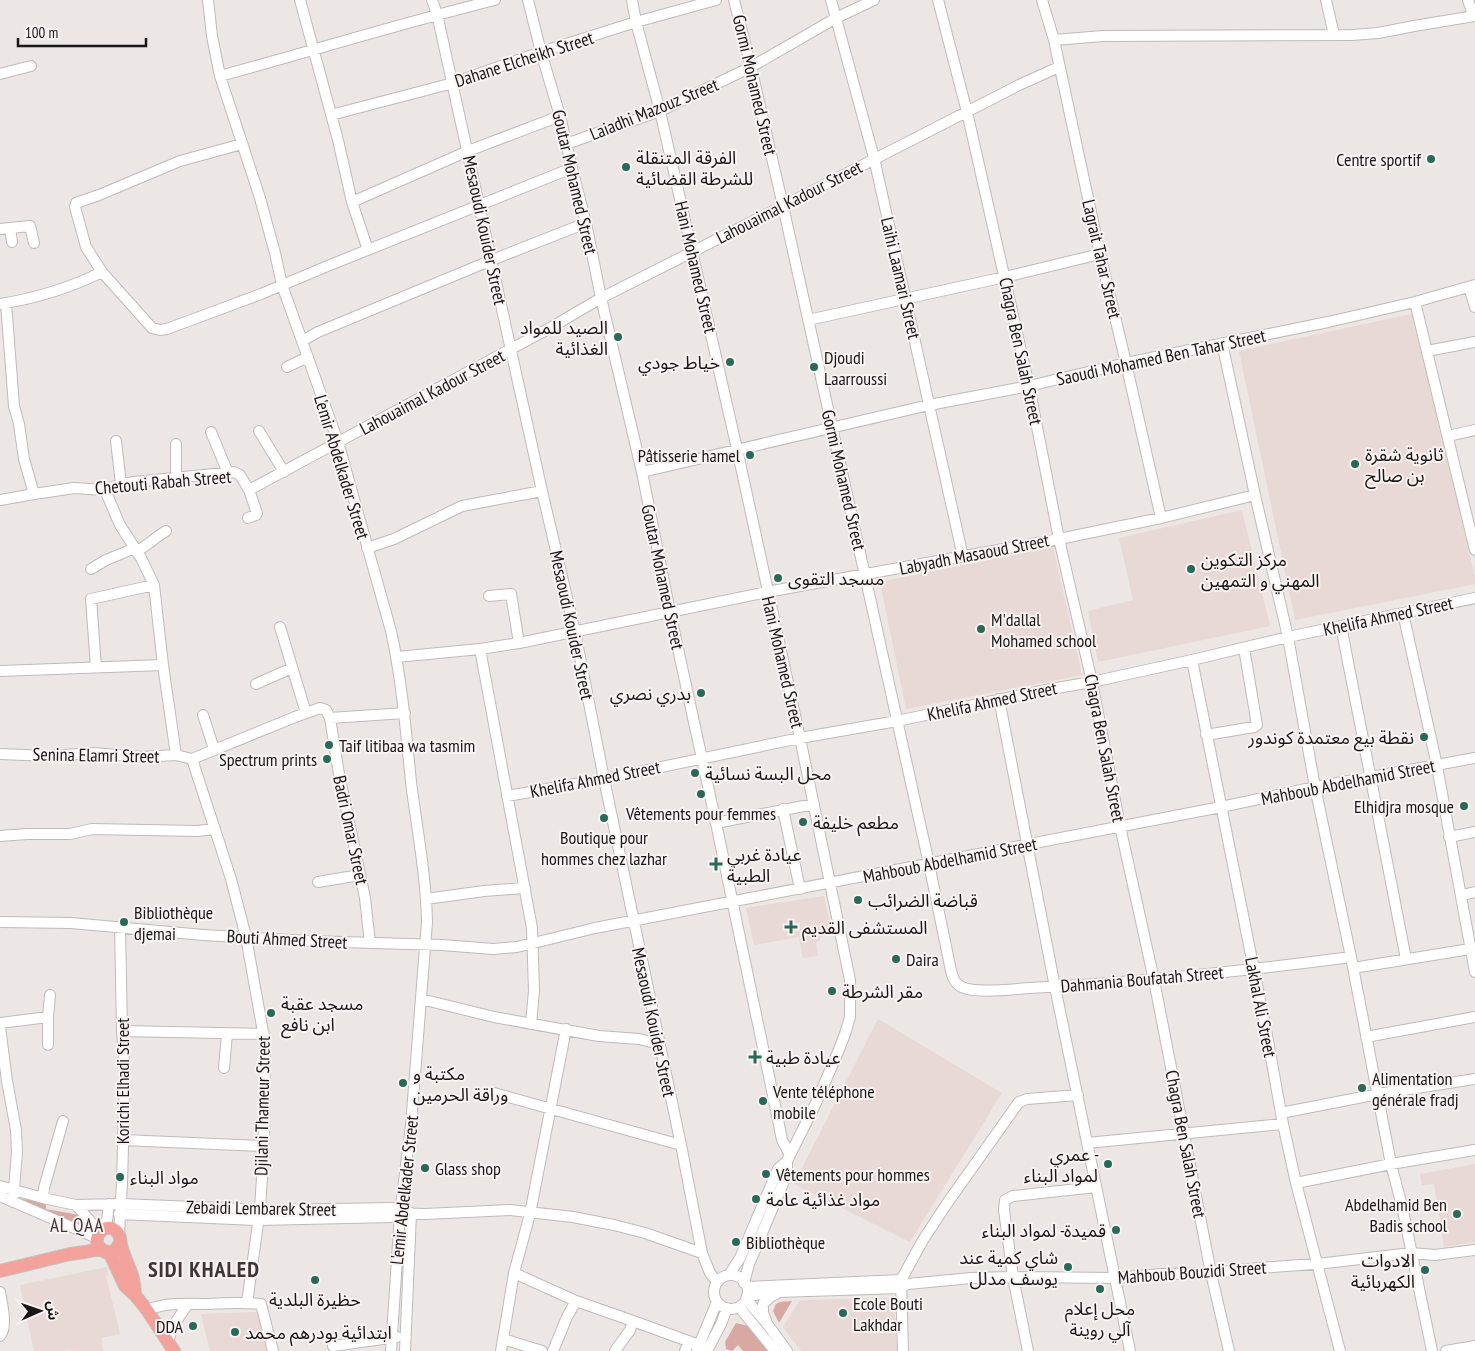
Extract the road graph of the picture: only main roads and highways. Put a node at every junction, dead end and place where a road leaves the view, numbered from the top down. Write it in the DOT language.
graph roads {
  1 [pos="119,1239"];
  2 [pos="101,1240"];
  3 [pos="0,1271"];
  4 [pos="136,1295"];
  5 [pos="171,1347"];
  1 -- 2 [label="main road"];
  1 -- 2 [label="main road"];
  1 -- 4 [label="main road"];
  2 -- 3 [label="main road"];
  2 -- 4 [label="main road"];
  4 -- 5 [label="main road"];
}
